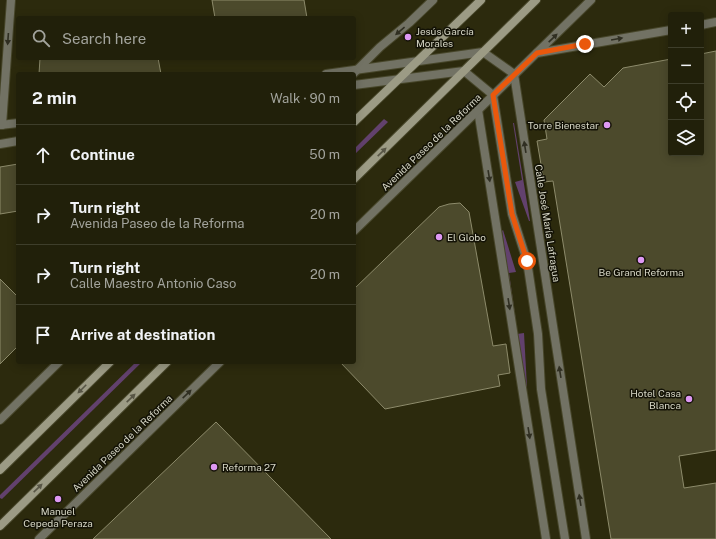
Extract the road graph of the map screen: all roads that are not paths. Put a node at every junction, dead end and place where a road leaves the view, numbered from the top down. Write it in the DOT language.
graph roads {
  1 [pos="11,0"];
  2 [pos="433,0"];
  3 [pos="481,0"];
  4 [pos="536,0"];
  5 [pos="591,0"];
  6 [pos="716,22"];
  7 [pos="704,24"];
  8 [pos="668,31"];
  9 [pos="483,52"];
  10 [pos="537,53"];
  11 [pos="417,62"];
  12 [pos="464,71"];
  13 [pos="355,72"];
  14 [pos="514,74"];
  15 [pos="398,80"];
  16 [pos="356,86"];
  17 [pos="493,95"];
  18 [pos="478,110"];
  19 [pos="356,120"];
  20 [pos="16,123"];
  21 [pos="1,125"];
  22 [pos="16,141"];
  23 [pos="0,144"];
  24 [pos="356,177"];
  25 [pos="356,229"];
  26 [pos="57,364"];
  27 [pos="108,364"];
  28 [pos="165,364"];
  29 [pos="218,364"];
  30 [pos="0,420"];
  31 [pos="0,470"];
  32 [pos="0,526"];
  33 [pos="39,539"];
  34 [pos="546,539"];
  35 [pos="565,539"];
  36 [pos="586,539"];
  1 -- 21 [label="street, one-way"];
  2 -- 13 [label="street, one-way"];
  3 -- 11 [label="main road"];
  4 -- 9 [label="main road"];
  10 -- 5 [label="street, Avenida Paseo de la Reforma, one-way"];
  6 -- 7 [label="street"];
  10 -- 8 [label="street, one-way"];
  9 -- 11 [label="street"];
  9 -- 12 [label="main road"];
  9 -- 14 [label="street"];
  10 -- 14 [label="street, Avenida Paseo de la Reforma"];
  11 -- 13 [label="street"];
  11 -- 15 [label="main road"];
  12 -- 15 [label="street"];
  12 -- 17 [label="street"];
  24 -- 12 [label="main road, one-way"];
  14 -- 17 [label="street, Avenida Paseo de la Reforma"];
  36 -- 14 [label="street, Calle José María Lafragua, one-way"];
  15 -- 16 [label="street"];
  15 -- 19 [label="main road"];
  17 -- 18 [label="street, Avenida Paseo de la Reforma"];
  17 -- 35 [label="street"];
  18 -- 25 [label="street, Avenida Paseo de la Reforma"];
  18 -- 34 [label="street, one-way"];
  20 -- 21 [label="street"];
  22 -- 23 [label="street"];
  26 -- 30 [label="street"];
  27 -- 31 [label="main road, one-way"];
  32 -- 28 [label="main road, one-way"];
  33 -- 29 [label="street, Avenida Paseo de la Reforma, one-way"];
}
